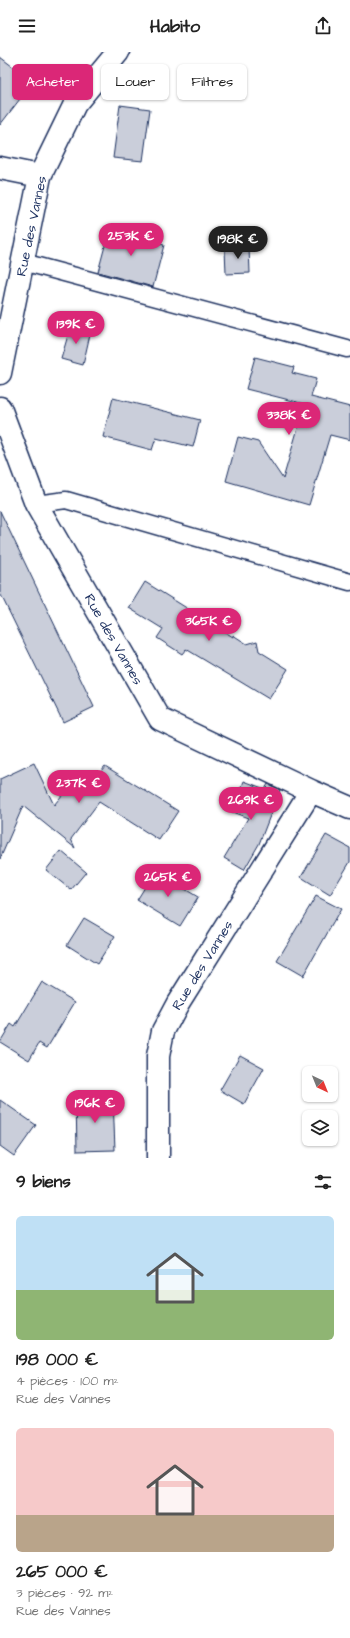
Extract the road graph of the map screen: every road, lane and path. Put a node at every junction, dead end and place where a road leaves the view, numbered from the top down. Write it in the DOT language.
graph roads {
  1 [pos="118,52"];
  2 [pos="0,168"];
  3 [pos="40,176"];
  4 [pos="23,262"];
  5 [pos="347,349"];
  6 [pos="0,373"];
  7 [pos="0,408"];
  8 [pos="36,504"];
  9 [pos="350,582"];
  10 [pos="311,791"];
  11 [pos="350,808"];
  12 [pos="158,1158"];
  1 -- 3 [label="street, Rue des Vannes"];
  2 -- 3 [label="street"];
  3 -- 4 [label="street, Rue des Vannes"];
  4 -- 5 [label="lane"];
  4 -- 6 [label="street, Rue des Vannes"];
  7 -- 8 [label="street, Rue des Vannes"];
  8 -- 9 [label="lane"];
  8 -- 10 [label="street, Rue des Vannes"];
  10 -- 11 [label="street, Rue des Vannes"];
  10 -- 12 [label="street, Rue des Vannes"];
}
